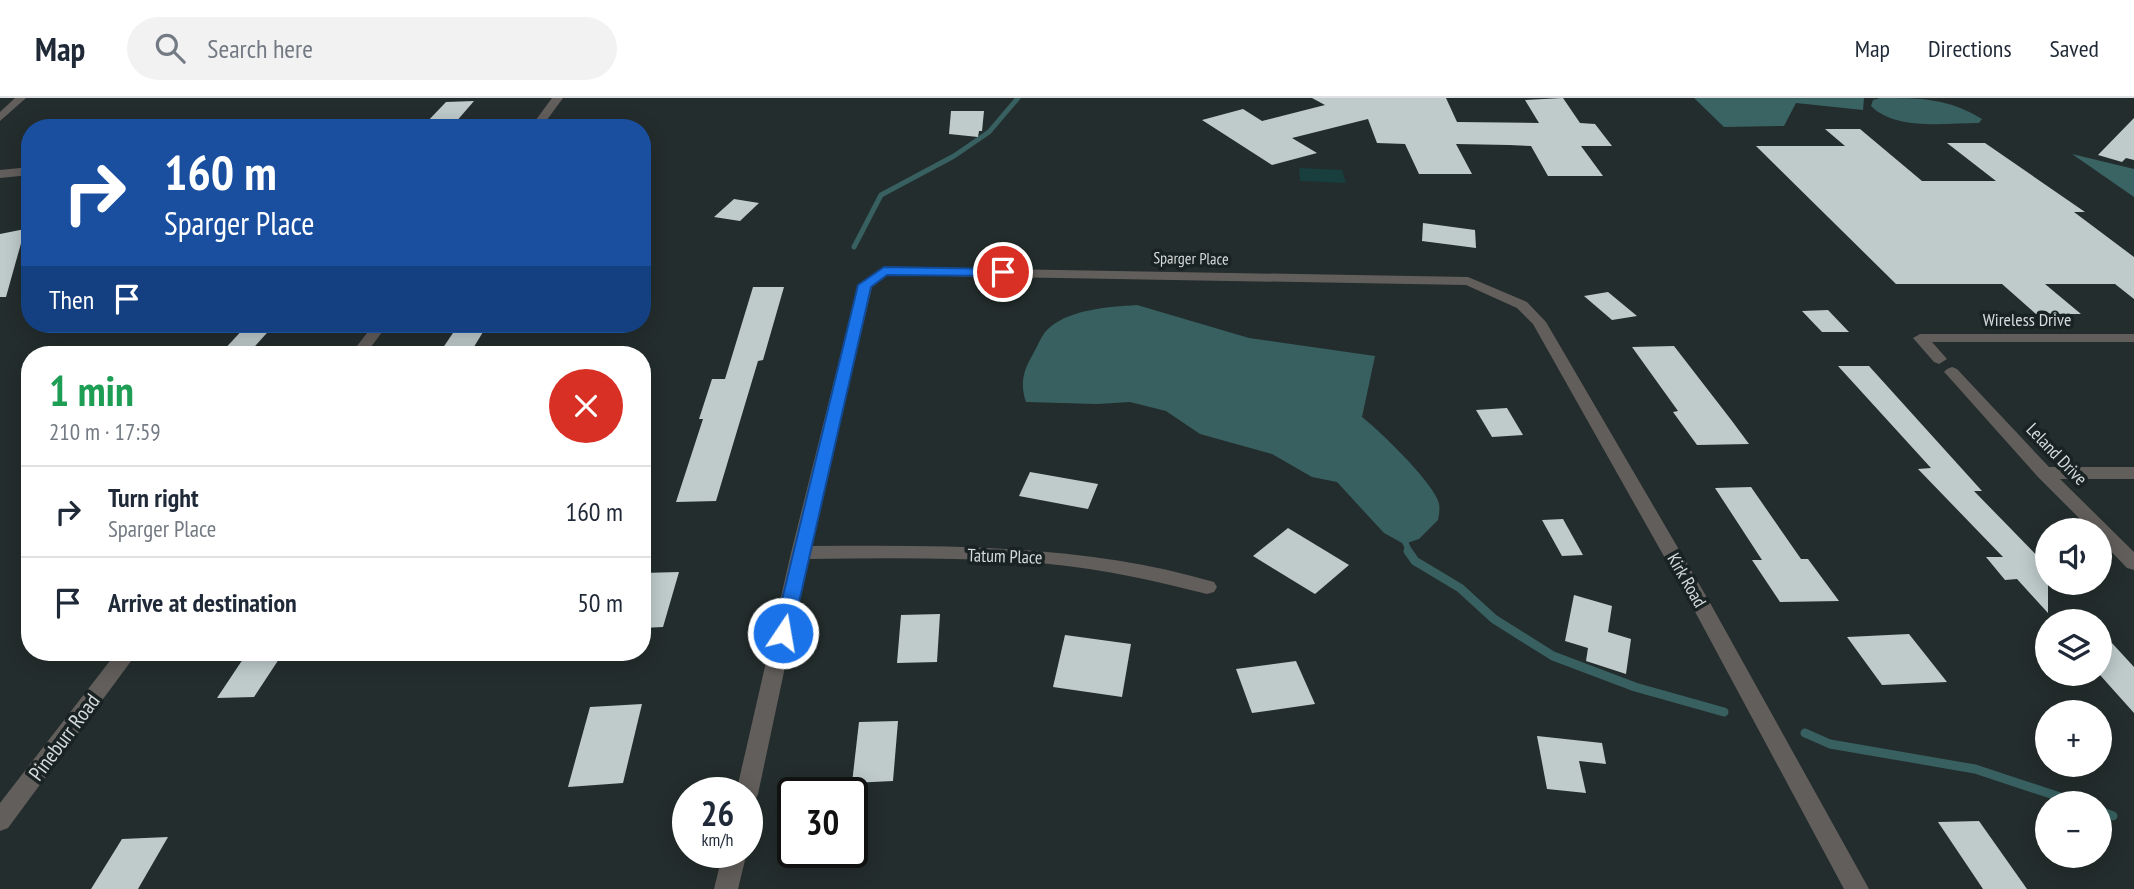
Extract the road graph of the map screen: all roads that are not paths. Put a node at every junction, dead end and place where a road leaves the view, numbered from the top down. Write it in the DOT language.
graph roads {
  1 [pos="21,98"];
  2 [pos="558,98"];
  3 [pos="0,118"];
  4 [pos="542,119"];
  5 [pos="21,171"];
  6 [pos="0,174"];
  7 [pos="1494,292"];
  8 [pos="1920,338"];
  9 [pos="2134,338"];
  10 [pos="2044,473"];
  11 [pos="2134,473"];
  12 [pos="800,553"];
  13 [pos="2134,563"];
  14 [pos="1207,587"];
  15 [pos="121,661"];
  16 [pos="751,777"];
  17 [pos="0,821"];
  18 [pos="731,868"];
  19 [pos="726,889"];
  20 [pos="1857,889"];
  1 -- 3 [label="street"];
  2 -- 4 [label="street"];
  5 -- 6 [label="street"];
  7 -- 12 [label="street, Sparger Place"];
  7 -- 20 [label="street, Kirk Road"];
  8 -- 9 [label="street, Wireless Drive"];
  8 -- 10 [label="street, Leland Drive"];
  10 -- 11 [label="street"];
  10 -- 13 [label="street, Leland Drive"];
  12 -- 14 [label="street, Tatum Place"];
  12 -- 16 [label="street"];
  15 -- 17 [label="street, Pineburr Road"];
  18 -- 19 [label="street"];
}
